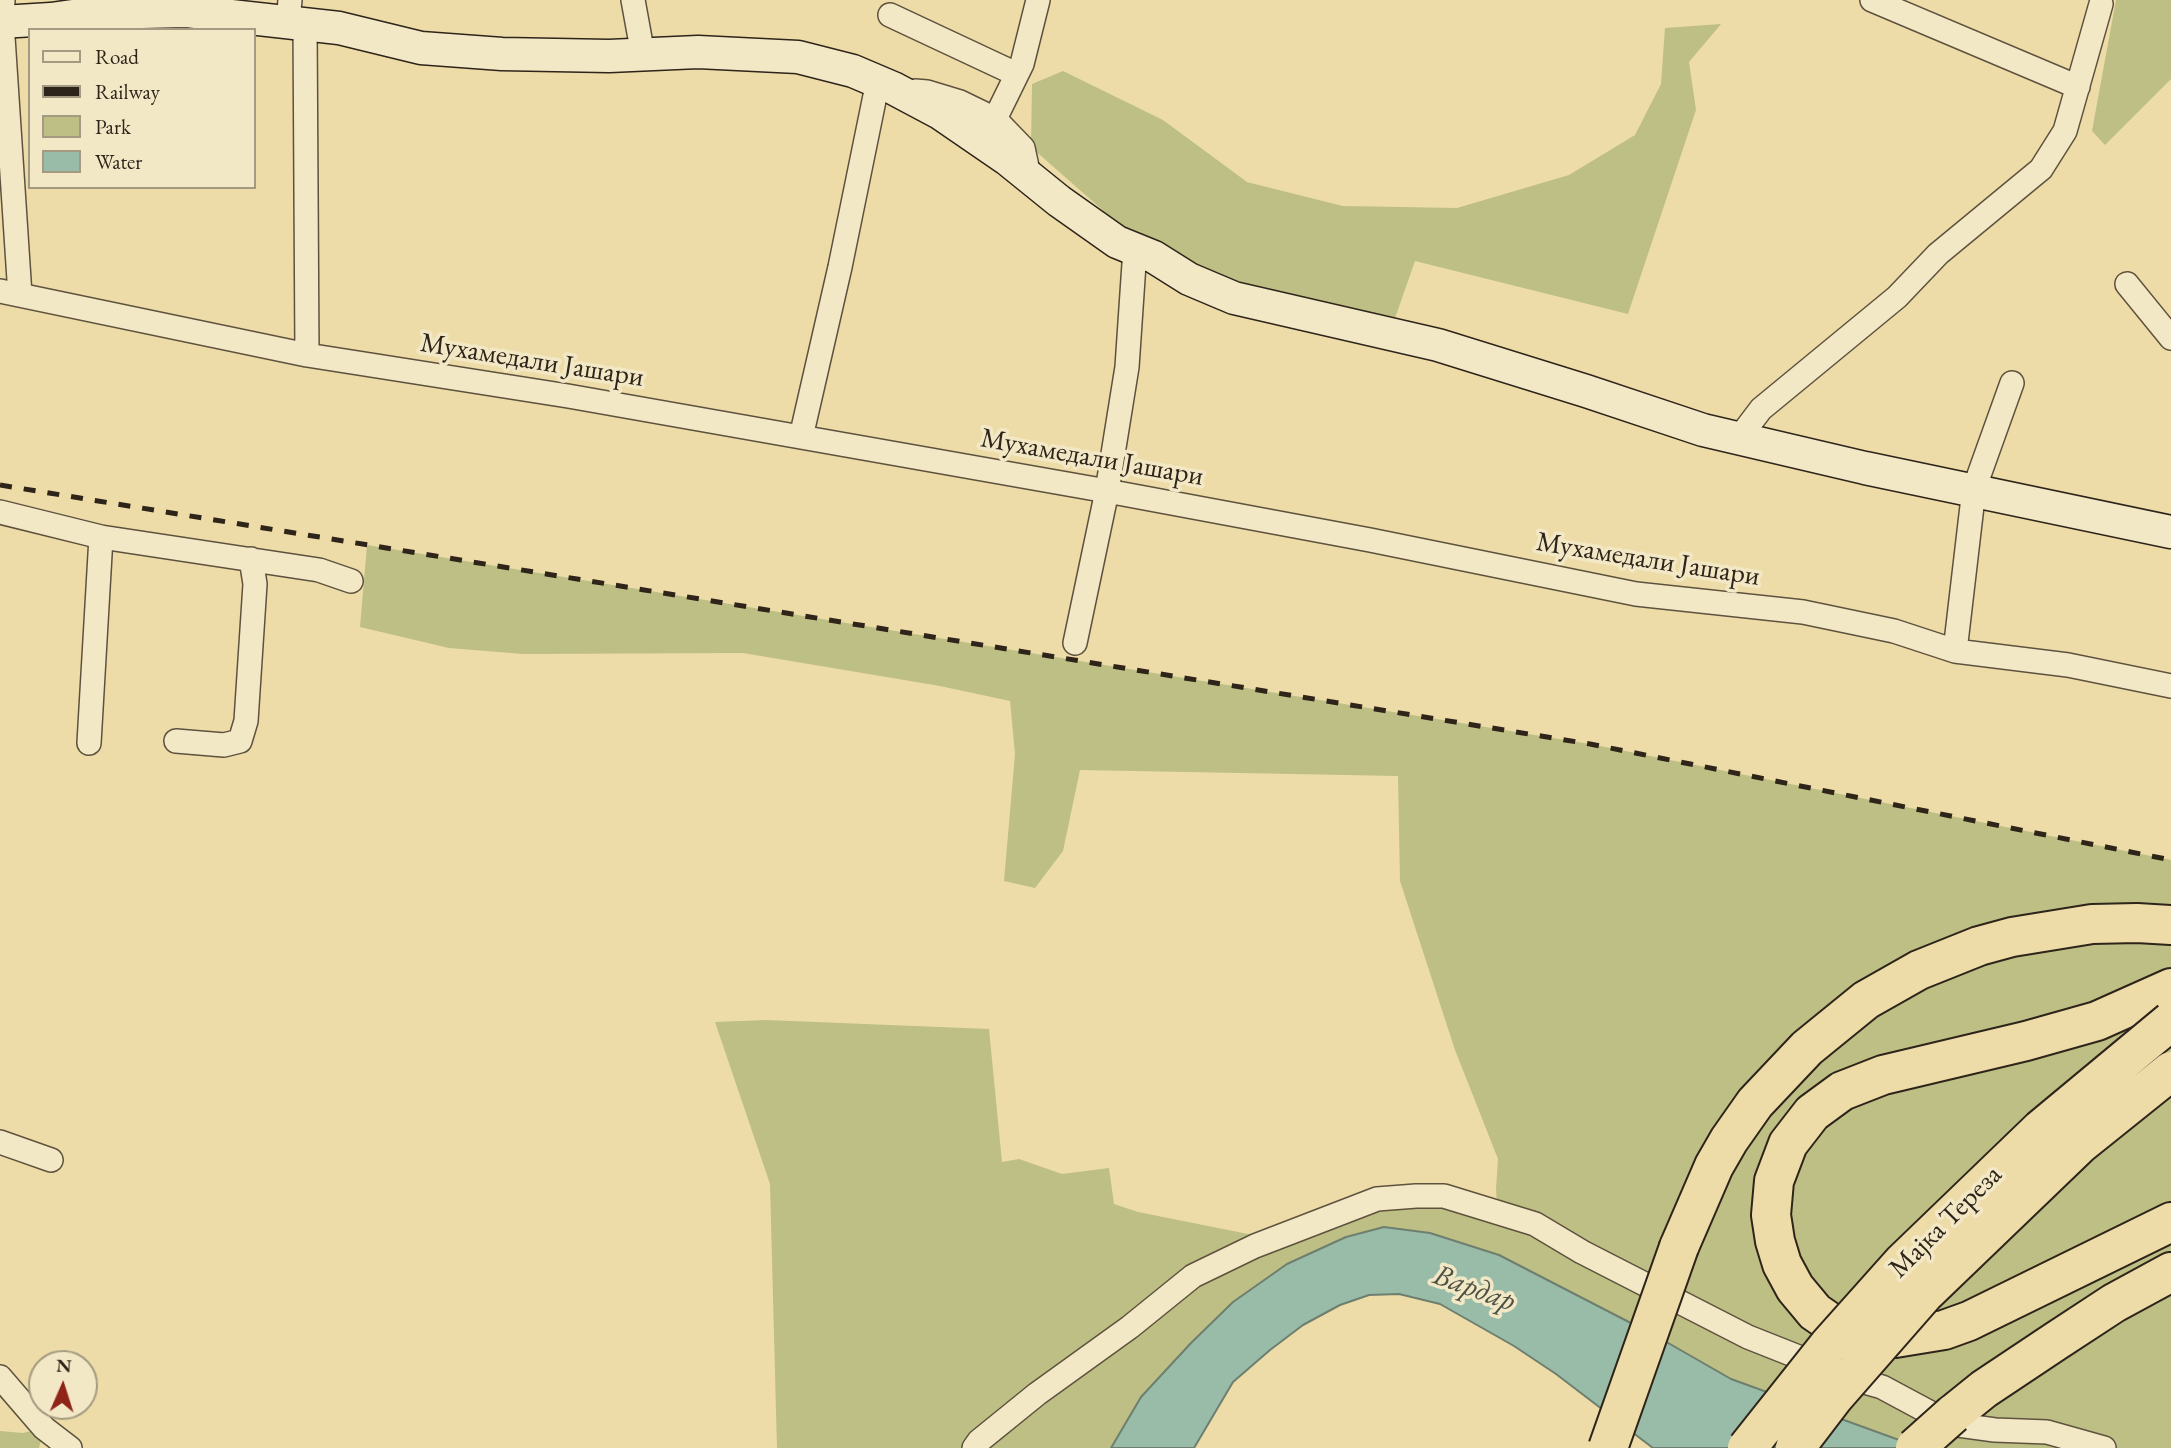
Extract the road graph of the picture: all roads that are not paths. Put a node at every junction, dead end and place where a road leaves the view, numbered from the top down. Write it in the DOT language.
graph roads {
  1 [pos="633,0"];
  2 [pos="1038,0"];
  3 [pos="1872,0"];
  4 [pos="2101,4"];
  5 [pos="96,7"];
  6 [pos="158,7"];
  7 [pos="52,10"];
  8 [pos="2,14"];
  9 [pos="890,15"];
  10 [pos="295,16"];
  11 [pos="643,54"];
  12 [pos="1016,74"];
  13 [pos="885,85"];
  14 [pos="2078,87"];
  15 [pos="995,119"];
  16 [pos="1029,176"];
  17 [pos="1135,249"];
  18 [pos="2127,284"];
  19 [pos="10,293"];
  20 [pos="2171,338"];
  21 [pos="307,355"];
  22 [pos="2012,383"];
  23 [pos="801,437"];
  24 [pos="1739,438"];
  25 [pos="1974,489"];
  26 [pos="1107,491"];
  27 [pos="0,512"];
  28 [pos="2171,532"];
  29 [pos="101,537"];
  30 [pos="251,559"];
  31 [pos="351,581"];
  32 [pos="1074,643"];
  33 [pos="1955,651"];
  34 [pos="2171,686"];
  35 [pos="176,741"];
  36 [pos="89,743"];
  37 [pos="2171,925"];
  38 [pos="2171,988"];
  39 [pos="2171,1021"];
  40 [pos="2171,1070"];
  41 [pos="0,1142"];
  42 [pos="51,1160"];
  43 [pos="2171,1222"];
  44 [pos="2171,1272"];
  45 [pos="0,1377"];
  46 [pos="71,1448"];
  47 [pos="974,1448"];
  48 [pos="1608,1448"];
  49 [pos="1747,1448"];
  50 [pos="1795,1448"];
  51 [pos="1915,1448"];
  52 [pos="2104,1448"];
  1 -- 11 [label="street"];
  2 -- 12 [label="street"];
  3 -- 14 [label="street"];
  4 -- 14 [label="street"];
  5 -- 6 [label="main road"];
  5 -- 7 [label="main road"];
  6 -- 10 [label="main road"];
  7 -- 8 [label="main road"];
  8 -- 19 [label="street"];
  9 -- 12 [label="street"];
  10 -- 11 [label="main road"];
  10 -- 21 [label="street"];
  11 -- 13 [label="main road"];
  12 -- 15 [label="street"];
  13 -- 15 [label="street"];
  13 -- 16 [label="main road"];
  13 -- 23 [label="street"];
  14 -- 24 [label="street"];
  15 -- 16 [label="street"];
  16 -- 17 [label="main road"];
  17 -- 24 [label="main road"];
  17 -- 26 [label="street"];
  18 -- 20 [label="street"];
  19 -- 21 [label="street, Мухамедали Јашари"];
  21 -- 23 [label="street, Мухамедали Јашари"];
  22 -- 25 [label="street"];
  23 -- 26 [label="street, Мухамедали Јашари"];
  24 -- 25 [label="main road"];
  25 -- 28 [label="main road"];
  25 -- 33 [label="street"];
  26 -- 32 [label="street"];
  26 -- 33 [label="street, Мухамедали Јашари"];
  27 -- 29 [label="street"];
  29 -- 30 [label="street"];
  29 -- 36 [label="street"];
  30 -- 31 [label="street"];
  30 -- 35 [label="street"];
  33 -- 34 [label="street, Мухамедали Јашари"];
  37 -- 48 [label="highway, bridge"];
  38 -- 43 [label="highway"];
  39 -- 49 [label="highway, Мајка Тереза, bridge"];
  40 -- 50 [label="highway, Мајка Тереза, bridge"];
  41 -- 42 [label="street"];
  44 -- 51 [label="highway, bridge"];
  45 -- 46 [label="street"];
  47 -- 52 [label="street"];
}
